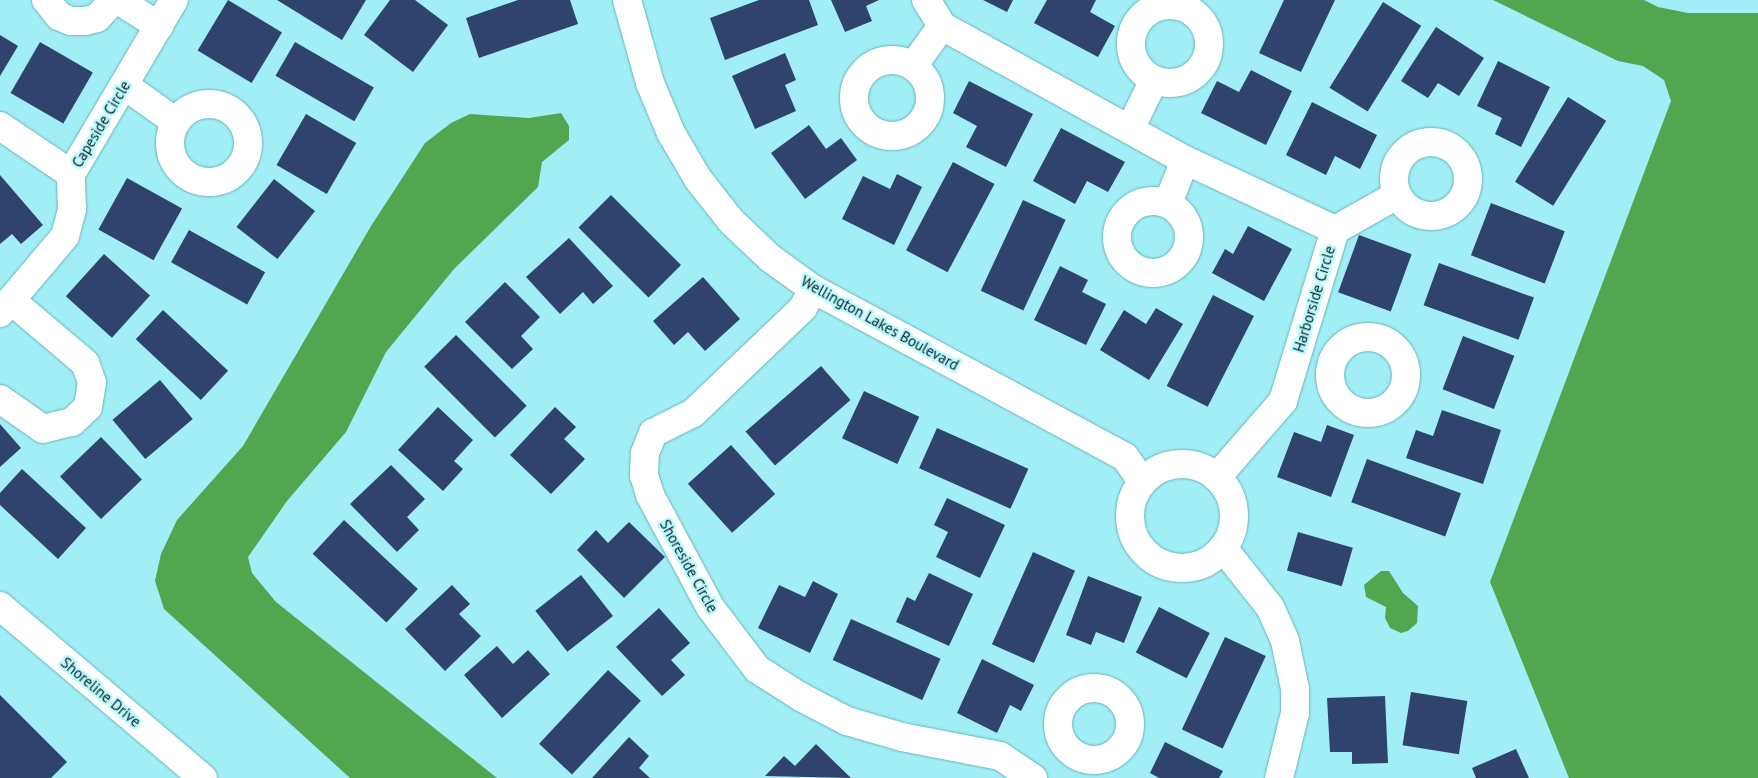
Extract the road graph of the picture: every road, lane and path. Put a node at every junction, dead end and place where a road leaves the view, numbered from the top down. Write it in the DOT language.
graph roads {
  1 [pos="46,0"];
  2 [pos="116,0"];
  3 [pos="174,0"];
  4 [pos="627,0"];
  5 [pos="926,0"];
  6 [pos="159,26"];
  7 [pos="942,26"];
  8 [pos="914,66"];
  9 [pos="1154,80"];
  10 [pos="124,85"];
  11 [pos="176,122"];
  12 [pos="0,126"];
  13 [pos="1130,129"];
  14 [pos="1185,160"];
  15 [pos="71,174"];
  16 [pos="1397,195"];
  17 [pos="1168,203"];
  18 [pos="1335,230"];
  19 [pos="813,289"];
  20 [pos="6,307"];
  21 [pos="1299,351"];
  22 [pos="1332,364"];
  23 [pos="0,399"];
  24 [pos="1217,477"];
  25 [pos="1142,481"];
  26 [pos="1222,548"];
  27 [pos="0,606"];
  28 [pos="203,778"];
  29 [pos="1033,778"];
  30 [pos="1279,778"];
  1 -- 2 [label="street"];
  2 -- 6 [label="street"];
  3 -- 6 [label="street, Capeside Circle"];
  4 -- 19 [label="street, Wellington Lakes Boulevard"];
  5 -- 7 [label="street, Harborside Circle"];
  6 -- 10 [label="street, Capeside Circle"];
  7 -- 8 [label="street"];
  7 -- 13 [label="street, Harborside Circle"];
  9 -- 13 [label="street"];
  10 -- 11 [label="street"];
  10 -- 15 [label="street, Capeside Circle"];
  12 -- 15 [label="street, Capeside Circle"];
  13 -- 14 [label="street, Harborside Circle"];
  14 -- 17 [label="street"];
  14 -- 18 [label="street, Harborside Circle"];
  15 -- 20 [label="street"];
  16 -- 18 [label="street"];
  18 -- 21 [label="street, Harborside Circle"];
  19 -- 25 [label="street, Wellington Lakes Boulevard"];
  19 -- 29 [label="street, Shoreside Circle"];
  20 -- 23 [label="street"];
  21 -- 22 [label="street"];
  21 -- 24 [label="street, Harborside Circle"];
  24 -- 25 [label="street"];
  24 -- 26 [label="street"];
  25 -- 26 [label="street"];
  26 -- 30 [label="street"];
  27 -- 28 [label="street, Shoreline Drive"];
}
